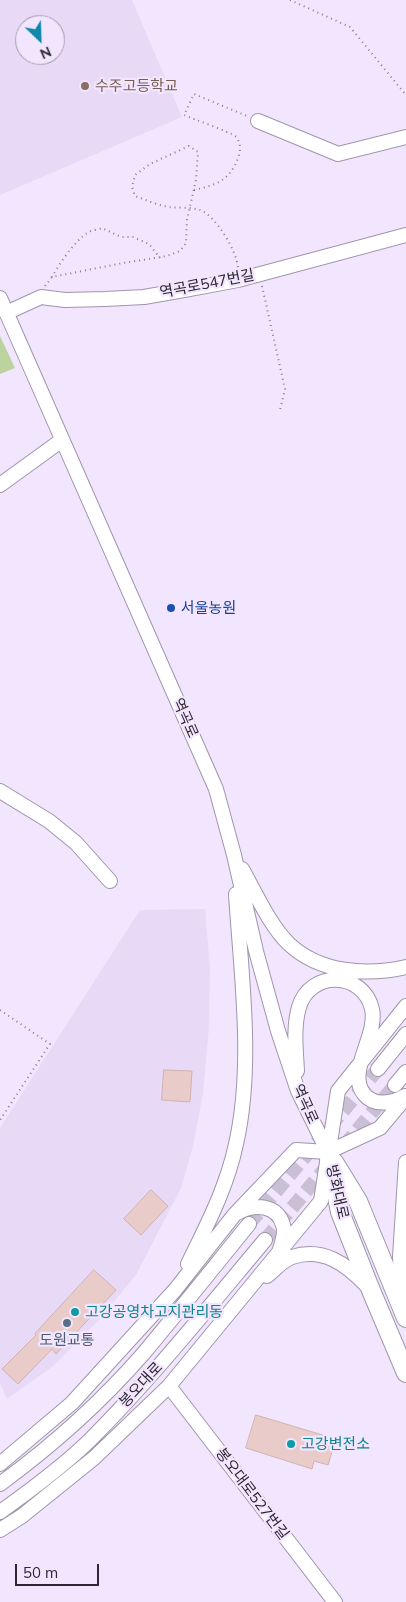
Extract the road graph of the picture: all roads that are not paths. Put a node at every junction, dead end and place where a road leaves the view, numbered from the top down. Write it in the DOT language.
graph roads {
  1 [pos="258,121"];
  2 [pos="406,137"];
  3 [pos="406,235"];
  4 [pos="0,298"];
  5 [pos="6,312"];
  6 [pos="62,440"];
  7 [pos="0,485"];
  8 [pos="0,792"];
  9 [pos="234,855"];
  10 [pos="110,881"];
  11 [pos="406,967"];
  12 [pos="406,1006"];
  13 [pos="406,1034"];
  14 [pos="362,1059"];
  15 [pos="378,1068"];
  16 [pos="406,1072"];
  17 [pos="395,1085"];
  18 [pos="298,1091"];
  19 [pos="406,1096"];
  20 [pos="328,1152"];
  21 [pos="406,1162"];
  22 [pos="234,1214"];
  23 [pos="249,1224"];
  24 [pos="265,1240"];
  25 [pos="279,1252"];
  26 [pos="252,1287"];
  27 [pos="370,1288"];
  28 [pos="175,1290"];
  29 [pos="404,1313"];
  30 [pos="406,1373"];
  31 [pos="169,1386"];
  32 [pos="0,1464"];
  33 [pos="0,1484"];
  34 [pos="0,1512"];
  35 [pos="0,1530"];
  36 [pos="335,1602"];
  1 -- 2 [label="street"];
  3 -- 5 [label="street, 역곡로547번길"];
  4 -- 5 [label="street, 역곡로"];
  5 -- 6 [label="street, 역곡로"];
  6 -- 7 [label="street"];
  6 -- 9 [label="street, 역곡로"];
  8 -- 10 [label="street"];
  9 -- 11 [label="street"];
  9 -- 18 [label="street, 역곡로"];
  9 -- 28 [label="street"];
  12 -- 14 [label="street"];
  13 -- 15 [label="street"];
  14 -- 18 [label="street"];
  14 -- 19 [label="street"];
  14 -- 20 [label="street"];
  16 -- 17 [label="street"];
  18 -- 20 [label="street, 역곡로"];
  19 -- 20 [label="street"];
  20 -- 22 [label="street"];
  20 -- 25 [label="street"];
  20 -- 27 [label="main road, 방화대로"];
  20 -- 29 [label="main road, 방화대로"];
  21 -- 29 [label="street"];
  22 -- 25 [label="street"];
  22 -- 28 [label="street"];
  23 -- 33 [label="street, 봉오대로"];
  24 -- 34 [label="street, 봉오대로"];
  25 -- 26 [label="street"];
  26 -- 27 [label="street"];
  26 -- 31 [label="street"];
  27 -- 30 [label="main road, 방화대로"];
  28 -- 32 [label="street"];
  31 -- 35 [label="street"];
  31 -- 36 [label="street, 봉오대로527번길"];
}
